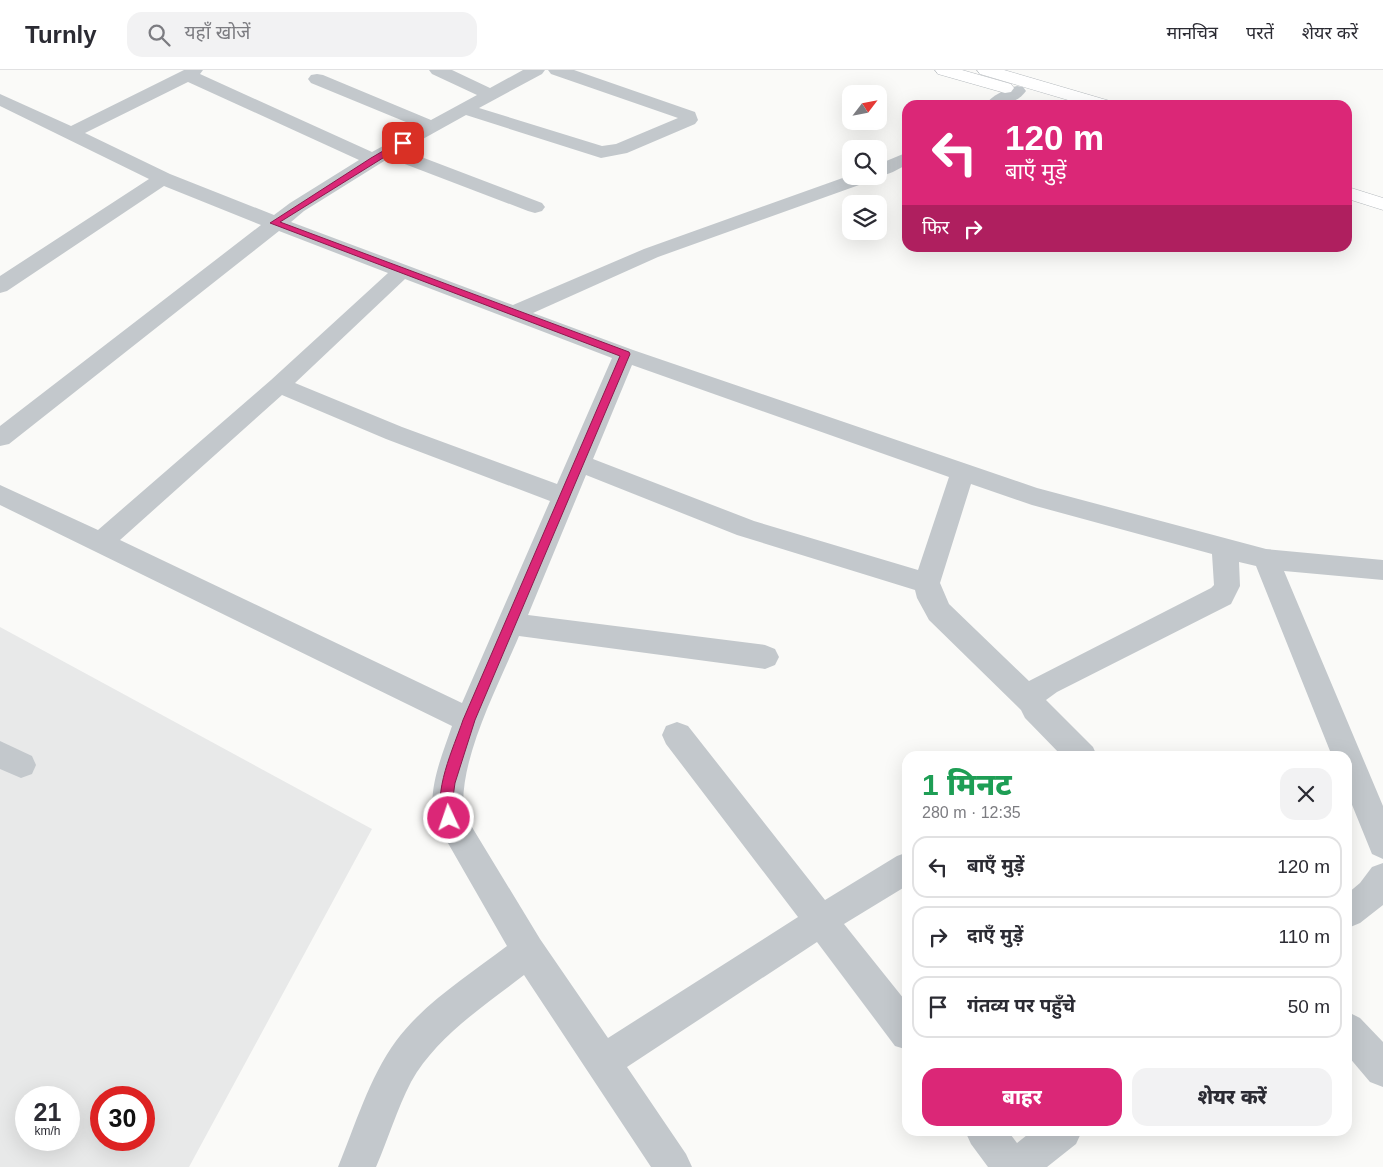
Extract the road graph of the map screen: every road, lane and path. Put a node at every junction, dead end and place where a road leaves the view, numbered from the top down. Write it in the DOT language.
graph roads {
  1 [pos="438,70"];
  2 [pos="536,70"];
  3 [pos="557,70"];
  4 [pos="944,70"];
  5 [pos="986,70"];
  6 [pos="191,73"];
  7 [pos="318,79"];
  8 [pos="1017,91"];
  9 [pos="491,94"];
  10 [pos="0,99"];
  11 [pos="1002,100"];
  12 [pos="1045,100"];
  13 [pos="1087,100"];
  14 [pos="464,110"];
  15 [pos="433,126"];
  16 [pos="72,133"];
  17 [pos="381,155"];
  18 [pos="902,161"];
  19 [pos="887,167"];
  20 [pos="162,178"];
  21 [pos="1352,180"];
  22 [pos="842,185"];
  23 [pos="1383,190"];
  24 [pos="1352,194"];
  25 [pos="1383,204"];
  26 [pos="535,207"];
  27 [pos="274,223"];
  28 [pos="402,271"];
  29 [pos="3,280"];
  30 [pos="514,313"];
  31 [pos="625,354"];
  32 [pos="279,384"];
  33 [pos="0,438"];
  34 [pos="579,464"];
  35 [pos="963,472"];
  36 [pos="0,494"];
  37 [pos="564,497"];
  38 [pos="100,543"];
  39 [pos="1225,549"];
  40 [pos="1266,559"];
  41 [pos="1383,570"];
  42 [pos="927,583"];
  43 [pos="510,624"];
  44 [pos="765,657"];
  45 [pos="1031,701"];
  46 [pos="469,720"];
  47 [pos="678,734"];
  48 [pos="1077,751"];
  49 [pos="1345,751"];
  50 [pos="1352,768"];
  51 [pos="1383,844"];
  52 [pos="902,871"];
  53 [pos="1383,878"];
  54 [pos="1352,909"];
  55 [pos="820,921"];
  56 [pos="528,951"];
  57 [pos="902,1025"];
  58 [pos="1352,1034"];
  59 [pos="602,1062"];
  60 [pos="1383,1068"];
  61 [pos="988,1136"];
  62 [pos="1057,1136"];
  63 [pos="357,1167"];
  64 [pos="673,1167"];
  65 [pos="1012,1167"];
  66 [pos="1017,1167"];
  1 -- 9 [label="street"];
  2 -- 9 [label="street"];
  3 -- 14 [label="street"];
  4 -- 8 [label="main road"];
  5 -- 13 [label="main road"];
  6 -- 16 [label="street"];
  6 -- 17 [label="street"];
  7 -- 15 [label="street"];
  8 -- 11 [label="street"];
  8 -- 12 [label="main road"];
  9 -- 14 [label="street"];
  10 -- 16 [label="street"];
  14 -- 15 [label="street"];
  15 -- 17 [label="street"];
  16 -- 20 [label="street"];
  17 -- 26 [label="street"];
  17 -- 27 [label="street"];
  18 -- 19 [label="street"];
  20 -- 27 [label="street"];
  20 -- 29 [label="street"];
  21 -- 23 [label="main road"];
  22 -- 30 [label="street"];
  24 -- 25 [label="main road"];
  27 -- 28 [label="street"];
  27 -- 33 [label="street"];
  28 -- 30 [label="street"];
  28 -- 32 [label="street"];
  30 -- 31 [label="street"];
  31 -- 34 [label="street"];
  31 -- 35 [label="street"];
  32 -- 37 [label="street"];
  32 -- 38 [label="street"];
  34 -- 37 [label="street"];
  34 -- 42 [label="street"];
  35 -- 39 [label="street"];
  35 -- 42 [label="street"];
  36 -- 38 [label="street"];
  37 -- 43 [label="street"];
  38 -- 46 [label="street"];
  39 -- 40 [label="street"];
  39 -- 45 [label="street"];
  40 -- 41 [label="street"];
  40 -- 49 [label="street"];
  42 -- 45 [label="street"];
  43 -- 44 [label="street"];
  43 -- 46 [label="street"];
  45 -- 48 [label="street"];
  46 -- 56 [label="street"];
  47 -- 55 [label="street"];
  50 -- 51 [label="street"];
  52 -- 55 [label="street"];
  53 -- 54 [label="street"];
  55 -- 57 [label="street"];
  55 -- 59 [label="street"];
  56 -- 59 [label="street"];
  56 -- 63 [label="street"];
  58 -- 60 [label="street"];
  59 -- 64 [label="street"];
  61 -- 65 [label="street"];
  62 -- 66 [label="street"];
}
